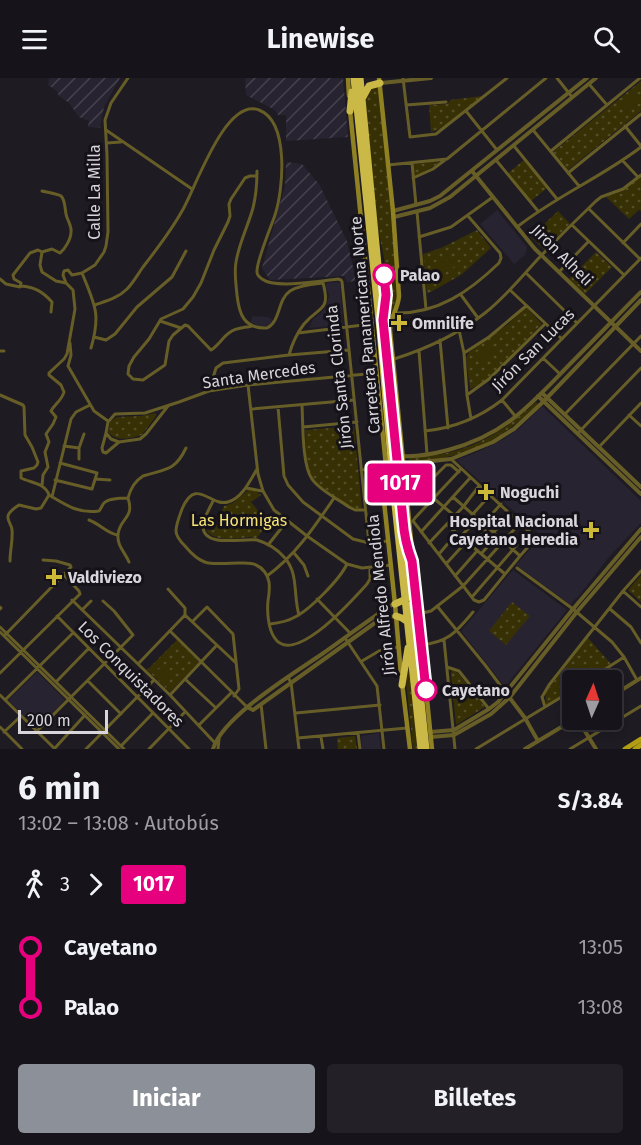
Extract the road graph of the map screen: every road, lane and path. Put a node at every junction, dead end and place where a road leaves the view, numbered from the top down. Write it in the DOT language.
graph roads {
  1 [pos="128,78"];
  2 [pos="348,78"];
  3 [pos="354,78"];
  4 [pos="360,78"];
  5 [pos="431,78"];
  6 [pos="507,78"];
  7 [pos="546,78"];
  8 [pos="557,78"];
  9 [pos="587,78"];
  10 [pos="596,78"];
  11 [pos="640,78"];
  12 [pos="403,79"];
  13 [pos="380,80"];
  14 [pos="589,84"];
  15 [pos="571,95"];
  16 [pos="446,102"];
  17 [pos="361,103"];
  18 [pos="406,105"];
  19 [pos="607,105"];
  20 [pos="350,111"];
  21 [pos="466,111"];
  22 [pos="641,114"];
  23 [pos="625,126"];
  24 [pos="106,130"];
  25 [pos="533,130"];
  26 [pos="482,131"];
  27 [pos="123,142"];
  28 [pos="106,143"];
  29 [pos="514,146"];
  30 [pos="641,146"];
  31 [pos="497,151"];
  32 [pos="551,151"];
  33 [pos="447,159"];
  34 [pos="496,160"];
  35 [pos="623,160"];
  36 [pos="412,163"];
  37 [pos="388,165"];
  38 [pos="257,171"];
  39 [pos="472,171"];
  40 [pos="568,173"];
  41 [pos="257,176"];
  42 [pos="476,176"];
  43 [pos="639,176"];
  44 [pos="413,178"];
  45 [pos="579,186"];
  46 [pos="192,189"];
  47 [pos="42,191"];
  48 [pos="493,197"];
  49 [pos="557,199"];
  50 [pos="416,205"];
  51 [pos="589,208"];
  52 [pos="538,211"];
  53 [pos="417,212"];
  54 [pos="393,214"];
  55 [pos="468,216"];
  56 [pos="641,224"];
  57 [pos="572,225"];
  58 [pos="517,227"];
  59 [pos="419,237"];
  60 [pos="588,242"];
  61 [pos="623,243"];
  62 [pos="186,251"];
  63 [pos="42,252"];
  64 [pos="542,255"];
  65 [pos="640,259"];
  66 [pos="560,271"];
  67 [pos="82,273"];
  68 [pos="526,273"];
  69 [pos="624,275"];
  70 [pos="0,279"];
  71 [pos="66,282"];
  72 [pos="323,282"];
  73 [pos="21,286"];
  74 [pos="510,290"];
  75 [pos="641,292"];
  76 [pos="461,295"];
  77 [pos="641,300"];
  78 [pos="95,305"];
  79 [pos="595,305"];
  80 [pos="526,306"];
  81 [pos="426,309"];
  82 [pos="51,312"];
  83 [pos="395,313"];
  84 [pos="478,318"];
  85 [pos="160,321"];
  86 [pos="612,322"];
  87 [pos="577,323"];
  88 [pos="372,324"];
  89 [pos="545,324"];
  90 [pos="252,326"];
  91 [pos="616,326"];
  92 [pos="346,327"];
  93 [pos="181,328"];
  94 [pos="459,330"];
  95 [pos="298,333"];
  96 [pos="641,336"];
  97 [pos="94,337"];
  98 [pos="561,339"];
  99 [pos="440,340"];
  100 [pos="69,341"];
  101 [pos="633,343"];
  102 [pos="90,348"];
  103 [pos="349,350"];
  104 [pos="419,351"];
  105 [pos="641,351"];
  106 [pos="464,353"];
  107 [pos="288,355"];
  108 [pos="543,358"];
  109 [pos="392,359"];
  110 [pos="641,369"];
  111 [pos="380,372"];
  112 [pos="560,374"];
  113 [pos="351,375"];
  114 [pos="249,385"];
  115 [pos="209,391"];
  116 [pos="0,395"];
  117 [pos="467,395"];
  118 [pos="540,395"];
  119 [pos="354,400"];
  120 [pos="502,400"];
  121 [pos="545,400"];
  122 [pos="641,403"];
  123 [pos="90,405"];
  124 [pos="302,405"];
  125 [pos="168,406"];
  126 [pos="278,407"];
  127 [pos="157,409"];
  128 [pos="252,409"];
  129 [pos="564,414"];
  130 [pos="160,415"];
  131 [pos="629,415"];
  132 [pos="516,417"];
  133 [pos="471,419"];
  134 [pos="108,422"];
  135 [pos="357,422"];
  136 [pos="641,426"];
  137 [pos="303,427"];
  138 [pos="448,428"];
  139 [pos="425,431"];
  140 [pos="106,432"];
  141 [pos="579,432"];
  142 [pos="84,434"];
  143 [pos="389,439"];
  144 [pos="586,439"];
  145 [pos="120,442"];
  146 [pos="64,446"];
  147 [pos="599,447"];
  148 [pos="79,448"];
  149 [pos="186,448"];
  150 [pos="396,448"];
  151 [pos="427,454"];
  152 [pos="405,456"];
  153 [pos="79,459"];
  154 [pos="451,459"];
  155 [pos="60,464"];
  156 [pos="405,464"];
  157 [pos="421,466"];
  158 [pos="383,468"];
  159 [pos="257,469"];
  160 [pos="361,470"];
  161 [pos="460,471"];
  162 [pos="470,477"];
  163 [pos="96,479"];
  164 [pos="55,480"];
  165 [pos="110,480"];
  166 [pos="42,486"];
  167 [pos="479,486"];
  168 [pos="246,488"];
  169 [pos="424,488"];
  170 [pos="262,491"];
  171 [pos="640,491"];
  172 [pos="383,493"];
  173 [pos="490,495"];
  174 [pos="50,496"];
  175 [pos="335,497"];
  176 [pos="406,497"];
  177 [pos="453,497"];
  178 [pos="128,498"];
  179 [pos="434,499"];
  180 [pos="213,501"];
  181 [pos="501,504"];
  182 [pos="444,507"];
  183 [pos="463,507"];
  184 [pos="365,510"];
  185 [pos="510,513"];
  186 [pos="322,515"];
  187 [pos="472,515"];
  188 [pos="454,517"];
  189 [pos="89,520"];
  190 [pos="403,520"];
  191 [pos="287,521"];
  192 [pos="520,523"];
  193 [pos="483,524"];
  194 [pos="447,525"];
  195 [pos="487,528"];
  196 [pos="641,529"];
  197 [pos="529,531"];
  198 [pos="421,532"];
  199 [pos="493,533"];
  200 [pos="456,534"];
  201 [pos="118,535"];
  202 [pos="307,536"];
  203 [pos="497,536"];
  204 [pos="405,537"];
  205 [pos="460,537"];
  206 [pos="641,537"];
  207 [pos="388,541"];
  208 [pos="503,541"];
  209 [pos="466,542"];
  210 [pos="369,543"];
  211 [pos="429,543"];
  212 [pos="268,545"];
  213 [pos="471,546"];
  214 [pos="513,550"];
  215 [pos="293,552"];
  216 [pos="479,553"];
  217 [pos="439,554"];
  218 [pos="520,556"];
  219 [pos="43,560"];
  220 [pos="286,560"];
  221 [pos="486,560"];
  222 [pos="10,561"];
  223 [pos="412,561"];
  224 [pos="129,562"];
  225 [pos="347,564"];
  226 [pos="446,564"];
  227 [pos="391,565"];
  228 [pos="370,567"];
  229 [pos="496,568"];
  230 [pos="517,568"];
  231 [pos="641,571"];
  232 [pos="505,574"];
  233 [pos="64,575"];
  234 [pos="267,576"];
  235 [pos="308,576"];
  236 [pos="455,576"];
  237 [pos="462,586"];
  238 [pos="168,589"];
  239 [pos="623,591"];
  240 [pos="472,597"];
  241 [pos="317,599"];
  242 [pos="406,599"];
  243 [pos="72,600"];
  244 [pos="91,601"];
  245 [pos="102,601"];
  246 [pos="395,604"];
  247 [pos="437,606"];
  248 [pos="641,607"];
  249 [pos="609,609"];
  250 [pos="82,610"];
  251 [pos="574,611"];
  252 [pos="473,612"];
  253 [pos="418,614"];
  254 [pos="185,615"];
  255 [pos="299,615"];
  256 [pos="57,616"];
  257 [pos="396,616"];
  258 [pos="335,618"];
  259 [pos="193,621"];
  260 [pos="408,622"];
  261 [pos="270,624"];
  262 [pos="595,627"];
  263 [pos="0,630"];
  264 [pos="170,631"];
  265 [pos="458,631"];
  266 [pos="73,633"];
  267 [pos="350,633"];
  268 [pos="5,635"];
  269 [pos="409,637"];
  270 [pos="346,640"];
  271 [pos="444,640"];
  272 [pos="641,643"];
  273 [pos="217,645"];
  274 [pos="421,645"];
  275 [pos="399,647"];
  276 [pos="89,648"];
  277 [pos="121,648"];
  278 [pos="22,652"];
  279 [pos="624,657"];
  280 [pos="361,661"];
  281 [pos="201,662"];
  282 [pos="105,664"];
  283 [pos="138,664"];
  284 [pos="237,664"];
  285 [pos="0,665"];
  286 [pos="39,668"];
  287 [pos="447,668"];
  288 [pos="4,669"];
  289 [pos="604,670"];
  290 [pos="0,674"];
  291 [pos="288,678"];
  292 [pos="185,679"];
  293 [pos="154,680"];
  294 [pos="639,680"];
  295 [pos="88,681"];
  296 [pos="56,682"];
  297 [pos="291,682"];
  298 [pos="402,685"];
  299 [pos="622,690"];
  300 [pos="506,693"];
  301 [pos="0,695"];
  302 [pos="170,695"];
  303 [pos="233,695"];
  304 [pos="137,697"];
  305 [pos="562,697"];
  306 [pos="510,698"];
  307 [pos="71,699"];
  308 [pos="5,700"];
  309 [pos="261,704"];
  310 [pos="380,705"];
  311 [pos="641,706"];
  312 [pos="247,707"];
  313 [pos="545,707"];
  314 [pos="216,708"];
  315 [pos="489,709"];
  316 [pos="185,712"];
  317 [pos="153,713"];
  318 [pos="296,713"];
  319 [pos="121,714"];
  320 [pos="85,715"];
  321 [pos="21,716"];
  322 [pos="525,718"];
  323 [pos="199,725"];
  324 [pos="0,727"];
  325 [pos="562,727"];
  326 [pos="168,728"];
  327 [pos="407,728"];
  328 [pos="584,730"];
  329 [pos="37,731"];
  330 [pos="103,731"];
  331 [pos="382,731"];
  332 [pos="4,732"];
  333 [pos="454,732"];
  334 [pos="358,733"];
  335 [pos="220,734"];
  336 [pos="431,735"];
  337 [pos="321,736"];
  338 [pos="588,737"];
  339 [pos="298,738"];
  340 [pos="641,739"];
  341 [pos="538,741"];
  342 [pos="215,742"];
  343 [pos="641,745"];
  344 [pos="121,748"];
  345 [pos="152,748"];
  346 [pos="22,749"];
  347 [pos="54,749"];
  348 [pos="86,749"];
  349 [pos="189,749"];
  350 [pos="213,749"];
  351 [pos="218,749"];
  352 [pos="266,749"];
  353 [pos="299,749"];
  354 [pos="323,749"];
  355 [pos="360,749"];
  356 [pos="384,749"];
  357 [pos="410,749"];
  358 [pos="421,749"];
  359 [pos="426,749"];
  360 [pos="432,749"];
  361 [pos="455,749"];
  362 [pos="476,749"];
  363 [pos="525,749"];
  364 [pos="570,749"];
  365 [pos="596,749"];
  366 [pos="625,749"];
  367 [pos="635,749"];
  1 -- 24 [label="street, Calle La Milla"];
  2 -- 20 [label="main road, Jirón Alfredo Mendiola"];
  3 -- 20 [label="highway"];
  3 -- 111 [label="highway, Carretera Panamericana Norte"];
  4 -- 17 [label="highway, Carretera Panamericana Norte"];
  5 -- 12 [label="street"];
  6 -- 21 [label="street"];
  7 -- 26 [label="street"];
  8 -- 15 [label="street"];
  9 -- 15 [label="street"];
  10 -- 14 [label="street"];
  11 -- 19 [label="street"];
  12 -- 13 [label="street"];
  12 -- 18 [label="street"];
  13 -- 17 [label="highway"];
  13 -- 37 [label="main road"];
  14 -- 15 [label="street"];
  14 -- 19 [label="street"];
  15 -- 25 [label="street"];
  15 -- 31 [label="street"];
  16 -- 18 [label="street"];
  17 -- 150 [label="highway, Carretera Panamericana Norte"];
  18 -- 21 [label="street"];
  19 -- 32 [label="street"];
  20 -- 88 [label="main road, Jirón Alfredo Mendiola"];
  21 -- 26 [label="street"];
  22 -- 23 [label="street"];
  23 -- 30 [label="street"];
  23 -- 40 [label="street"];
  24 -- 27 [label="street"];
  24 -- 28 [label="street, Calle La Milla"];
  25 -- 29 [label="street"];
  25 -- 32 [label="street"];
  26 -- 31 [label="street"];
  26 -- 33 [label="street"];
  27 -- 28 [label="street"];
  27 -- 46 [label="street"];
  28 -- 67 [label="street, Calle La Milla"];
  29 -- 34 [label="street"];
  29 -- 49 [label="street"];
  30 -- 35 [label="street"];
  31 -- 39 [label="street"];
  32 -- 40 [label="street"];
  33 -- 36 [label="street"];
  33 -- 44 [label="street"];
  34 -- 42 [label="street"];
  34 -- 52 [label="street"];
  35 -- 43 [label="street"];
  35 -- 45 [label="street"];
  36 -- 37 [label="street"];
  36 -- 44 [label="street"];
  37 -- 54 [label="main road"];
  38 -- 41 [label="street"];
  39 -- 42 [label="street, Jirón Alheli"];
  39 -- 50 [label="street"];
  40 -- 45 [label="street"];
  41 -- 85 [label="street"];
  41 -- 90 [label="street"];
  42 -- 48 [label="street, Jirón Alheli"];
  42 -- 53 [label="street"];
  43 -- 51 [label="street"];
  44 -- 50 [label="street"];
  45 -- 49 [label="street"];
  46 -- 72 [label="street"];
  46 -- 78 [label="street"];
  47 -- 63 [label="street"];
  48 -- 55 [label="street"];
  48 -- 58 [label="street, Jirón Alheli"];
  49 -- 52 [label="street"];
  50 -- 54 [label="street"];
  51 -- 57 [label="street"];
  51 -- 61 [label="street"];
  52 -- 58 [label="street"];
  53 -- 54 [label="street"];
  53 -- 59 [label="street"];
  54 -- 83 [label="main road"];
  55 -- 59 [label="street"];
  55 -- 76 [label="street"];
  56 -- 61 [label="street"];
  57 -- 60 [label="street"];
  57 -- 64 [label="street"];
  58 -- 64 [label="street, Jirón Alheli"];
  59 -- 81 [label="street"];
  60 -- 66 [label="street"];
  60 -- 69 [label="street"];
  61 -- 65 [label="street"];
  62 -- 97 [label="street"];
  63 -- 71 [label="street"];
  63 -- 73 [label="street"];
  64 -- 66 [label="street, Jirón Alheli"];
  64 -- 68 [label="street"];
  65 -- 69 [label="street, Jirón San Lucas"];
  66 -- 79 [label="street, Jirón Alheli"];
  67 -- 71 [label="street, Calle La Milla"];
  67 -- 78 [label="street"];
  68 -- 74 [label="street"];
  68 -- 87 [label="street"];
  69 -- 79 [label="street, Jirón San Lucas"];
  70 -- 73 [label="street"];
  71 -- 100 [label="street"];
  72 -- 90 [label="street"];
  72 -- 92 [label="street, Jirón Santa Clorinda"];
  72 -- 95 [label="street"];
  73 -- 82 [label="street"];
  74 -- 80 [label="street"];
  74 -- 84 [label="street"];
  75 -- 86 [label="street"];
  76 -- 81 [label="street"];
  76 -- 84 [label="street"];
  77 -- 91 [label="street"];
  78 -- 97 [label="street"];
  79 -- 86 [label="street, Jirón Alheli"];
  79 -- 87 [label="street, Jirón San Lucas"];
  80 -- 89 [label="street"];
  80 -- 106 [label="street"];
  81 -- 83 [label="street"];
  83 -- 109 [label="main road"];
  84 -- 94 [label="street"];
  85 -- 93 [label="street"];
  85 -- 93 [label="street"];
  86 -- 91 [label="street, Jirón Alheli"];
  86 -- 112 [label="street"];
  87 -- 98 [label="street, Jirón San Lucas"];
  88 -- 92 [label="street"];
  88 -- 111 [label="main road, Jirón Alfredo Mendiola"];
  89 -- 98 [label="street"];
  89 -- 117 [label="street"];
  90 -- 93 [label="street"];
  91 -- 101 [label="street, Jirón Alheli"];
  91 -- 121 [label="street"];
  92 -- 95 [label="street"];
  92 -- 103 [label="street, Jirón Santa Clorinda"];
  94 -- 99 [label="street"];
  94 -- 106 [label="street"];
  95 -- 107 [label="street"];
  96 -- 101 [label="street"];
  97 -- 102 [label="street"];
  98 -- 108 [label="street, Jirón San Lucas"];
  99 -- 104 [label="street"];
  99 -- 138 [label="street"];
  100 -- 123 [label="street"];
  100 -- 166 [label="street"];
  101 -- 105 [label="street, Jirón Alheli"];
  101 -- 129 [label="street"];
  103 -- 107 [label="street"];
  103 -- 113 [label="street, Jirón Santa Clorinda"];
  104 -- 109 [label="street"];
  104 -- 139 [label="street"];
  106 -- 117 [label="street"];
  107 -- 115 [label="street"];
  108 -- 112 [label="street"];
  108 -- 120 [label="street, Jirón San Lucas"];
  109 -- 152 [label="main road"];
  110 -- 141 [label="street"];
  111 -- 113 [label="street, Santa Mercedes"];
  111 -- 143 [label="highway, Carretera Panamericana Norte"];
  111 -- 158 [label="main road, Jirón Alfredo Mendiola"];
  112 -- 118 [label="street"];
  113 -- 114 [label="street, Santa Mercedes"];
  113 -- 119 [label="street, Jirón Santa Clorinda"];
  114 -- 115 [label="street, Santa Mercedes"];
  114 -- 128 [label="street"];
  115 -- 125 [label="street, Santa Mercedes"];
  116 -- 166 [label="street"];
  117 -- 133 [label="street"];
  118 -- 121 [label="street"];
  118 -- 132 [label="street"];
  119 -- 124 [label="street"];
  119 -- 135 [label="street, Jirón Santa Clorinda"];
  120 -- 132 [label="street"];
  120 -- 133 [label="street, Jirón San Lucas"];
  121 -- 129 [label="street"];
  121 -- 141 [label="street"];
  121 -- 154 [label="street"];
  122 -- 131 [label="street"];
  123 -- 134 [label="street"];
  123 -- 146 [label="street"];
  124 -- 126 [label="street"];
  124 -- 137 [label="street"];
  125 -- 127 [label="street, Santa Mercedes"];
  125 -- 130 [label="street"];
  126 -- 128 [label="street"];
  126 -- 186 [label="street"];
  127 -- 130 [label="street"];
  127 -- 134 [label="street, Santa Mercedes"];
  128 -- 159 [label="street"];
  129 -- 141 [label="street"];
  130 -- 145 [label="street"];
  131 -- 136 [label="street"];
  131 -- 147 [label="street"];
  132 -- 151 [label="street"];
  133 -- 138 [label="street, Jirón San Lucas"];
  134 -- 140 [label="street"];
  135 -- 137 [label="street"];
  135 -- 160 [label="street, Jirón Santa Clorinda"];
  137 -- 175 [label="street"];
  138 -- 139 [label="street, Jirón San Lucas"];
  139 -- 151 [label="street"];
  140 -- 145 [label="street"];
  140 -- 145 [label="street"];
  141 -- 144 [label="street"];
  142 -- 148 [label="street"];
  143 -- 172 [label="highway"];
  143 -- 242 [label="highway, Carretera Panamericana Norte"];
  144 -- 147 [label="street"];
  144 -- 171 [label="street"];
  146 -- 148 [label="street"];
  146 -- 155 [label="street"];
  147 -- 171 [label="street"];
  148 -- 153 [label="street"];
  149 -- 178 [label="street"];
  150 -- 152 [label="highway"];
  150 -- 190 [label="highway, Carretera Panamericana Norte"];
  151 -- 152 [label="street"];
  152 -- 156 [label="main road"];
  154 -- 156 [label="street"];
  154 -- 161 [label="street"];
  155 -- 163 [label="street"];
  155 -- 164 [label="street"];
  156 -- 176 [label="main road"];
  157 -- 169 [label="street"];
  158 -- 160 [label="street"];
  158 -- 172 [label="main road, Jirón Alfredo Mendiola"];
  159 -- 168 [label="street"];
  159 -- 170 [label="street"];
  160 -- 184 [label="street, Jirón Santa Clorinda"];
  161 -- 162 [label="street"];
  161 -- 169 [label="street"];
  161 -- 179 [label="street"];
  162 -- 167 [label="street"];
  162 -- 177 [label="street"];
  163 -- 164 [label="street"];
  163 -- 165 [label="street"];
  164 -- 174 [label="street"];
  166 -- 174 [label="street"];
  167 -- 173 [label="street"];
  167 -- 183 [label="street"];
  168 -- 170 [label="street"];
  168 -- 180 [label="street"];
  169 -- 179 [label="street"];
  170 -- 191 [label="street"];
  172 -- 207 [label="main road, Jirón Alfredo Mendiola"];
  173 -- 181 [label="street"];
  173 -- 187 [label="street"];
  174 -- 178 [label="street"];
  174 -- 222 [label="street"];
  175 -- 184 [label="street"];
  175 -- 186 [label="street"];
  176 -- 190 [label="highway"];
  176 -- 223 [label="main road"];
  177 -- 182 [label="street"];
  177 -- 183 [label="street"];
  178 -- 201 [label="street"];
  179 -- 182 [label="street"];
  179 -- 198 [label="street"];
  180 -- 212 [label="street"];
  180 -- 234 [label="street"];
  181 -- 185 [label="street"];
  181 -- 193 [label="street"];
  182 -- 188 [label="street"];
  182 -- 198 [label="street"];
  183 -- 187 [label="street"];
  183 -- 188 [label="street"];
  184 -- 210 [label="street, Jirón Santa Clorinda"];
  185 -- 192 [label="street"];
  185 -- 199 [label="street"];
  186 -- 202 [label="street"];
  186 -- 210 [label="street"];
  187 -- 193 [label="street"];
  188 -- 194 [label="street"];
  188 -- 205 [label="street"];
  189 -- 201 [label="street"];
  190 -- 204 [label="highway, Carretera Panamericana Norte"];
  191 -- 202 [label="street"];
  191 -- 212 [label="street"];
  192 -- 197 [label="street"];
  192 -- 208 [label="street"];
  193 -- 195 [label="street"];
  194 -- 200 [label="street"];
  194 -- 211 [label="street"];
  195 -- 199 [label="street"];
  195 -- 213 [label="street"];
  196 -- 251 [label="street"];
  197 -- 214 [label="street"];
  197 -- 218 [label="street"];
  198 -- 211 [label="street"];
  199 -- 203 [label="street"];
  200 -- 205 [label="street"];
  200 -- 217 [label="street"];
  201 -- 224 [label="street"];
  202 -- 215 [label="street"];
  202 -- 225 [label="street"];
  203 -- 208 [label="street"];
  203 -- 216 [label="street"];
  204 -- 223 [label="highway"];
  204 -- 359 [label="highway, Carretera Panamericana Norte"];
  205 -- 209 [label="street"];
  206 -- 251 [label="street"];
  207 -- 210 [label="street"];
  207 -- 227 [label="main road, Jirón Alfredo Mendiola"];
  208 -- 214 [label="street"];
  208 -- 221 [label="street"];
  209 -- 213 [label="street"];
  209 -- 226 [label="street"];
  211 -- 217 [label="street"];
  212 -- 220 [label="street"];
  213 -- 216 [label="street"];
  214 -- 218 [label="street"];
  214 -- 229 [label="street"];
  215 -- 220 [label="street"];
  215 -- 235 [label="street"];
  216 -- 221 [label="street"];
  216 -- 236 [label="street"];
  217 -- 226 [label="street"];
  218 -- 232 [label="street"];
  219 -- 233 [label="street"];
  220 -- 234 [label="street"];
  220 -- 255 [label="street"];
  221 -- 229 [label="street"];
  221 -- 237 [label="street"];
  223 -- 253 [label="main road"];
  225 -- 228 [label="street"];
  225 -- 241 [label="street"];
  226 -- 236 [label="street"];
  227 -- 228 [label="street"];
  227 -- 246 [label="main road, Jirón Alfredo Mendiola"];
  228 -- 258 [label="street"];
  229 -- 232 [label="street"];
  229 -- 240 [label="street"];
  230 -- 251 [label="street"];
  231 -- 239 [label="street"];
  232 -- 240 [label="street"];
  233 -- 243 [label="street"];
  233 -- 268 [label="street"];
  234 -- 261 [label="street"];
  236 -- 237 [label="street"];
  237 -- 240 [label="street"];
  237 -- 247 [label="street"];
  238 -- 254 [label="street"];
  239 -- 248 [label="street"];
  239 -- 249 [label="street"];
  241 -- 255 [label="street"];
  241 -- 258 [label="street"];
  242 -- 246 [label="highway"];
  242 -- 260 [label="highway, Carretera Panamericana Norte"];
  243 -- 250 [label="street"];
  243 -- 256 [label="street"];
  244 -- 250 [label="street"];
  245 -- 277 [label="street"];
  246 -- 257 [label="main road, Jirón Alfredo Mendiola"];
  246 -- 267 [label="street"];
  247 -- 253 [label="street"];
  247 -- 265 [label="street"];
  249 -- 262 [label="street"];
  249 -- 272 [label="street"];
  250 -- 277 [label="street"];
  251 -- 262 [label="street"];
  251 -- 300 [label="street"];
  251 -- 306 [label="street"];
  252 -- 265 [label="street"];
  253 -- 274 [label="main road"];
  254 -- 259 [label="street"];
  254 -- 264 [label="street"];
  255 -- 261 [label="street"];
  256 -- 266 [label="street, Los Conquistadores"];
  256 -- 278 [label="street"];
  257 -- 260 [label="highway"];
  257 -- 270 [label="street"];
  257 -- 275 [label="main road, Jirón Alfredo Mendiola"];
  258 -- 261 [label="street"];
  258 -- 267 [label="street"];
  259 -- 273 [label="street"];
  259 -- 284 [label="street"];
  260 -- 269 [label="highway, Carretera Panamericana Norte"];
  262 -- 279 [label="street"];
  262 -- 313 [label="street"];
  263 -- 268 [label="street"];
  264 -- 281 [label="street"];
  264 -- 283 [label="street"];
  265 -- 271 [label="street"];
  265 -- 300 [label="street"];
  266 -- 276 [label="street, Los Conquistadores"];
  266 -- 286 [label="street"];
  267 -- 270 [label="street"];
  268 -- 278 [label="street"];
  269 -- 298 [label="highway"];
  269 -- 358 [label="highway, Carretera Panamericana Norte"];
  270 -- 280 [label="street"];
  270 -- 291 [label="street"];
  270 -- 297 [label="street"];
  271 -- 274 [label="street"];
  271 -- 287 [label="street"];
  273 -- 281 [label="street"];
  273 -- 284 [label="street"];
  274 -- 336 [label="main road"];
  275 -- 280 [label="street"];
  275 -- 298 [label="main road, Jirón Alfredo Mendiola"];
  276 -- 282 [label="street, Los Conquistadores"];
  276 -- 296 [label="street"];
  277 -- 282 [label="street"];
  277 -- 283 [label="street"];
  278 -- 286 [label="street"];
  278 -- 288 [label="street"];
  279 -- 289 [label="street"];
  279 -- 294 [label="street"];
  280 -- 310 [label="street"];
  281 -- 292 [label="street"];
  281 -- 303 [label="street"];
  282 -- 295 [label="street"];
  282 -- 304 [label="street, Los Conquistadores"];
  283 -- 293 [label="street"];
  284 -- 303 [label="street"];
  285 -- 288 [label="street"];
  286 -- 296 [label="street"];
  286 -- 307 [label="street"];
  286 -- 308 [label="street"];
  287 -- 315 [label="street"];
  287 -- 333 [label="street"];
  288 -- 290 [label="street"];
  291 -- 297 [label="street"];
  291 -- 312 [label="street"];
  292 -- 302 [label="street"];
  292 -- 314 [label="street"];
  293 -- 302 [label="street"];
  293 -- 304 [label="street"];
  294 -- 299 [label="street"];
  295 -- 307 [label="street"];
  295 -- 319 [label="street"];
  296 -- 307 [label="street"];
  297 -- 309 [label="street"];
  297 -- 318 [label="street"];
  298 -- 327 [label="main road, Jirón Alfredo Mendiola"];
  300 -- 306 [label="street"];
  300 -- 315 [label="street"];
  301 -- 308 [label="street"];
  302 -- 316 [label="street"];
  303 -- 312 [label="street"];
  303 -- 314 [label="street"];
  304 -- 317 [label="street, Los Conquistadores"];
  304 -- 319 [label="street"];
  305 -- 313 [label="street"];
  306 -- 322 [label="street"];
  306 -- 333 [label="street"];
  307 -- 320 [label="street"];
  307 -- 329 [label="street"];
  307 -- 330 [label="street"];
  308 -- 321 [label="street"];
  309 -- 312 [label="street"];
  309 -- 352 [label="street"];
  310 -- 318 [label="street"];
  310 -- 331 [label="street"];
  311 -- 338 [label="street"];
  312 -- 335 [label="street"];
  313 -- 322 [label="street"];
  314 -- 323 [label="street"];
  315 -- 333 [label="street"];
  316 -- 323 [label="street"];
  316 -- 326 [label="street"];
  317 -- 326 [label="street, Los Conquistadores"];
  317 -- 344 [label="street"];
  318 -- 339 [label="street"];
  319 -- 330 [label="street"];
  320 -- 330 [label="street"];
  320 -- 347 [label="street"];
  321 -- 329 [label="street"];
  321 -- 332 [label="street"];
  322 -- 341 [label="street"];
  322 -- 362 [label="street"];
  323 -- 342 [label="street"];
  324 -- 332 [label="street"];
  325 -- 341 [label="street"];
  326 -- 345 [label="street"];
  326 -- 349 [label="street, Los Conquistadores"];
  327 -- 331 [label="street"];
  327 -- 357 [label="main road, Jirón Alfredo Mendiola"];
  328 -- 338 [label="street"];
  329 -- 347 [label="street"];
  330 -- 344 [label="street"];
  330 -- 348 [label="street"];
  331 -- 334 [label="street"];
  331 -- 356 [label="street"];
  332 -- 346 [label="street"];
  333 -- 336 [label="street"];
  333 -- 361 [label="street"];
  334 -- 337 [label="street"];
  334 -- 355 [label="street"];
  335 -- 342 [label="street"];
  335 -- 351 [label="street"];
  336 -- 360 [label="main road"];
  337 -- 339 [label="street"];
  337 -- 354 [label="street"];
  338 -- 364 [label="street"];
  338 -- 365 [label="street"];
  339 -- 353 [label="street"];
  340 -- 366 [label="main road"];
  341 -- 363 [label="street"];
  342 -- 350 [label="street"];
  343 -- 367 [label="main road"];
}
